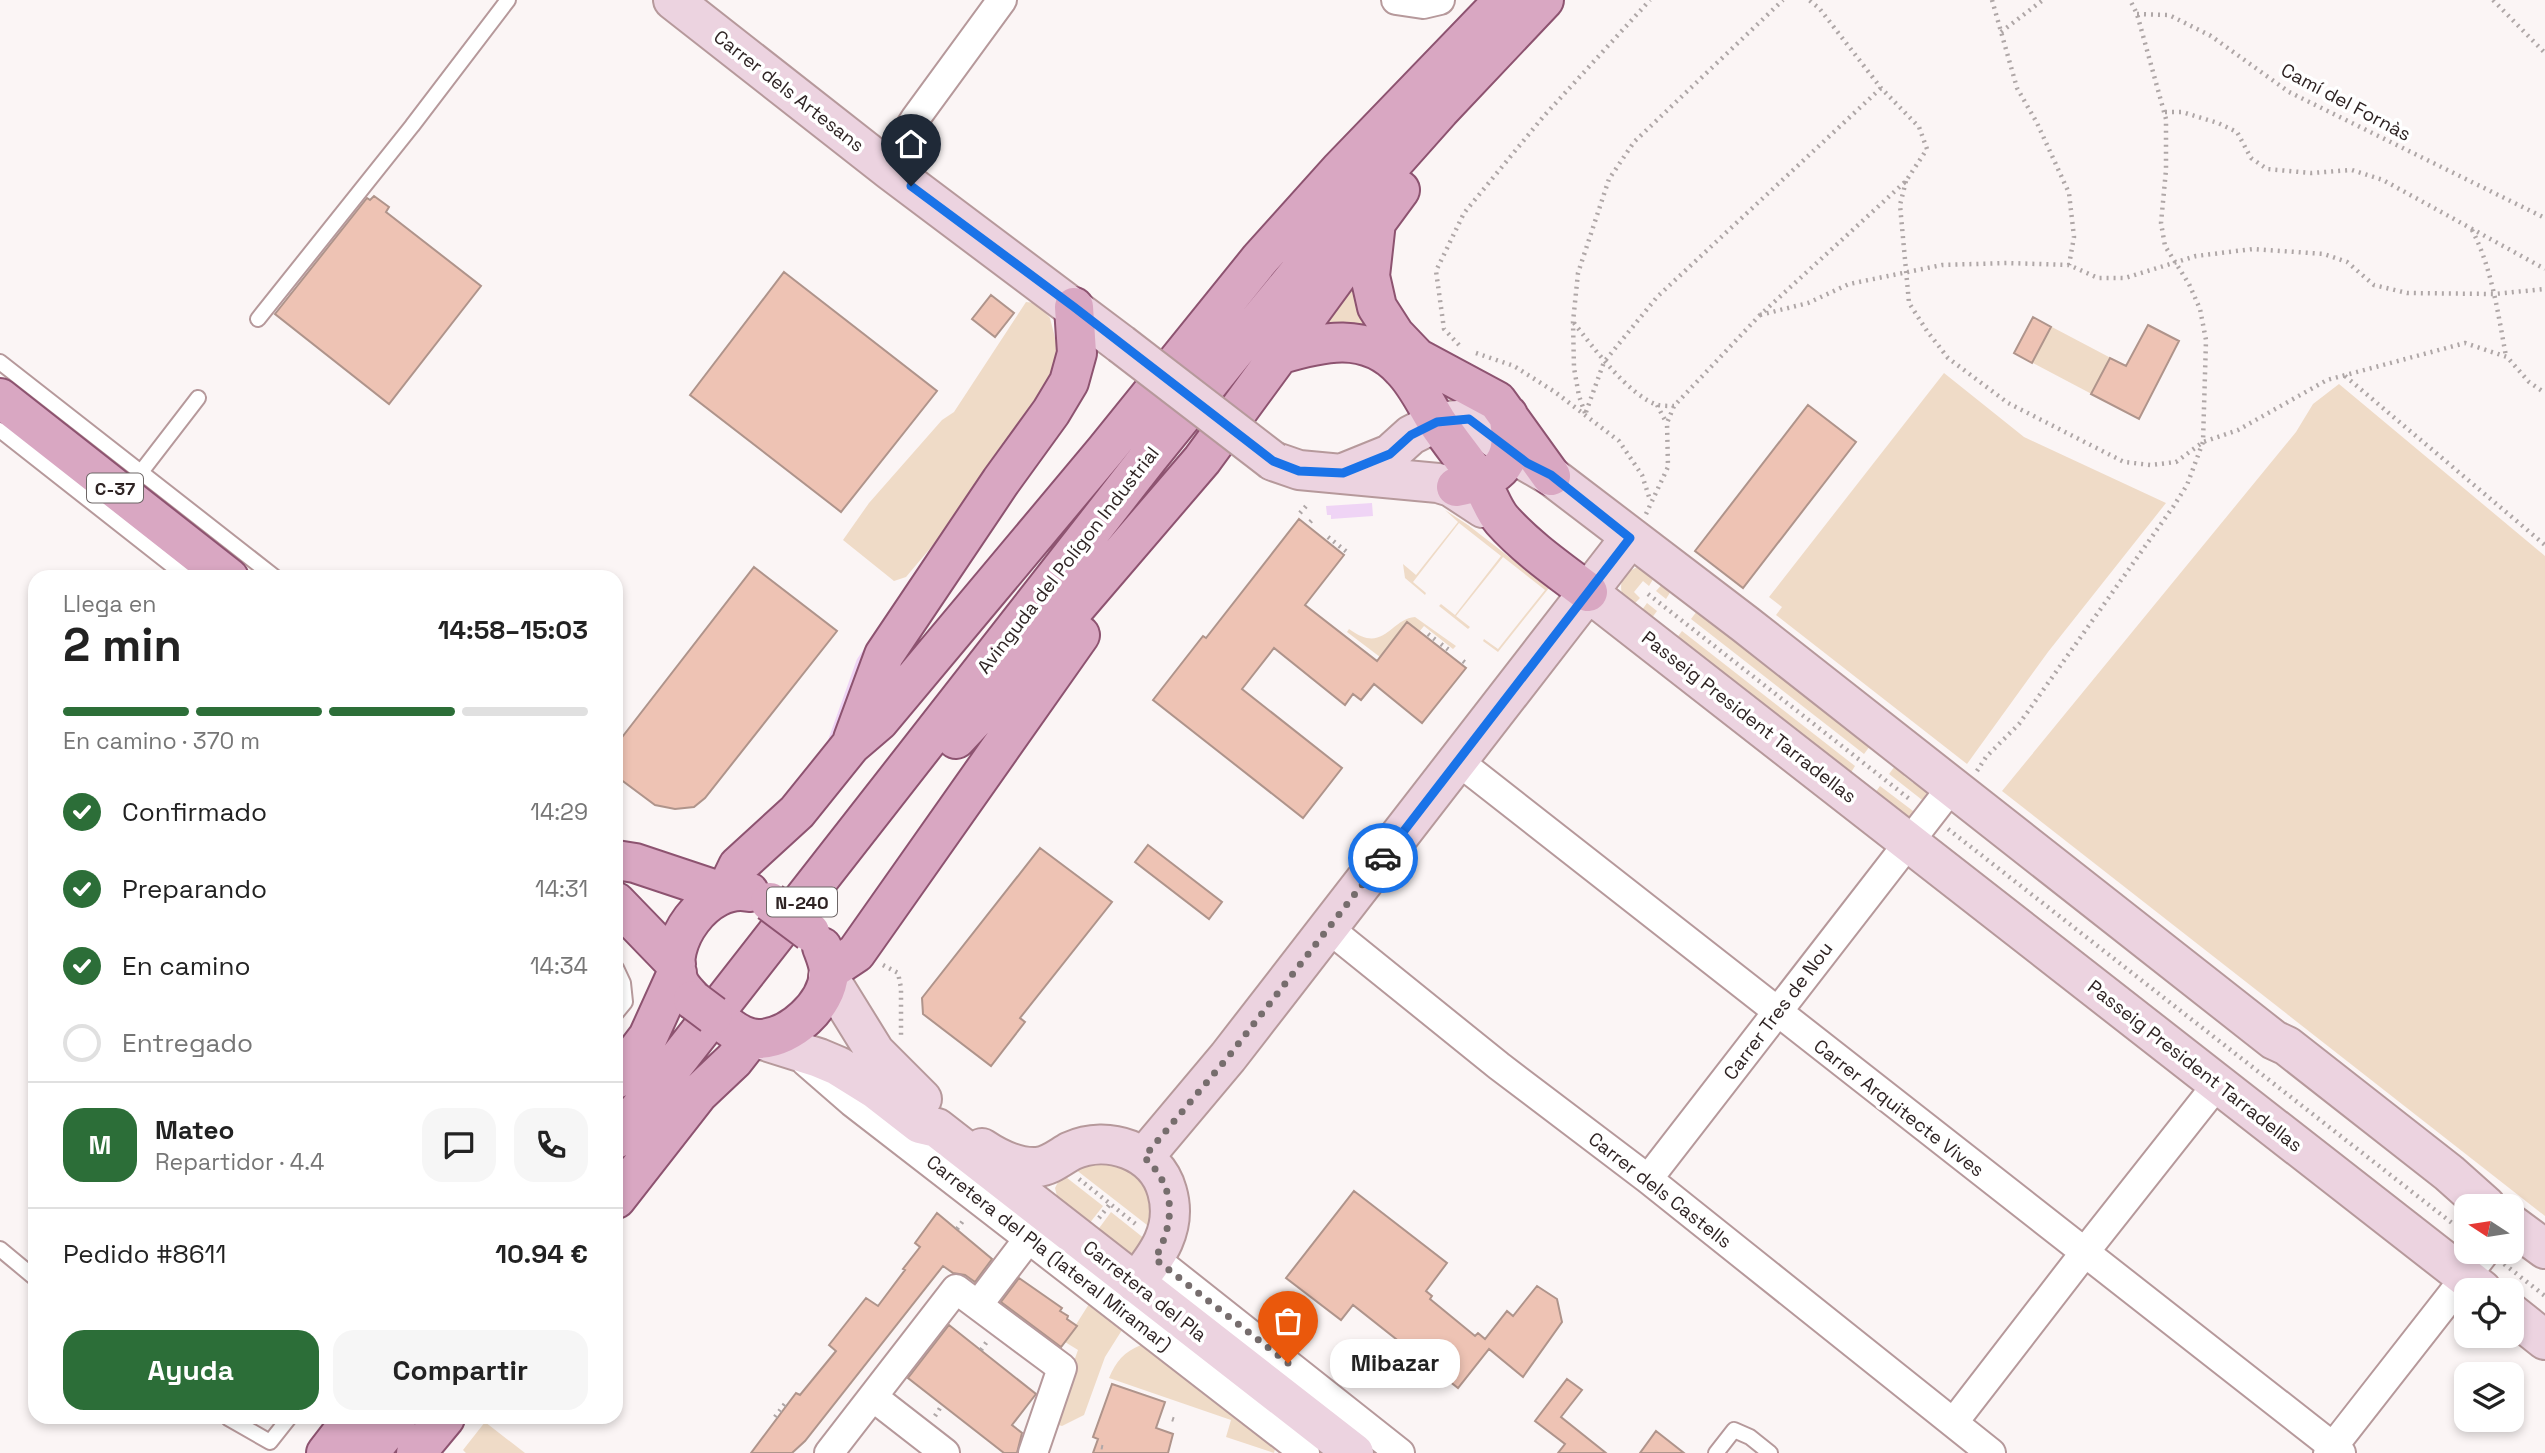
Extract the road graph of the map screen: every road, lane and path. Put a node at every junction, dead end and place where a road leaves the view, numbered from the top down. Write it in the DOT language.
graph roads {
  1 [pos="508,0"];
  2 [pos="673,0"];
  3 [pos="1002,0"];
  4 [pos="1396,0"];
  5 [pos="1440,0"];
  6 [pos="1650,0"];
  7 [pos="1783,0"];
  8 [pos="1809,0"];
  9 [pos="1992,0"];
  10 [pos="2043,0"];
  11 [pos="2130,0"];
  12 [pos="2493,0"];
  13 [pos="1526,5"];
  14 [pos="2137,14"];
  15 [pos="2001,32"];
  16 [pos="2545,53"];
  17 [pos="1881,88"];
  18 [pos="2165,112"];
  19 [pos="886,166"];
  20 [pos="1906,181"];
  21 [pos="2545,218"];
  22 [pos="1377,220"];
  23 [pos="2472,230"];
  24 [pos="2175,263"];
  25 [pos="2069,265"];
  26 [pos="2545,269"];
  27 [pos="1908,274"];
  28 [pos="2545,289"];
  29 [pos="2494,294"];
  30 [pos="1074,307"];
  31 [pos="1760,315"];
  32 [pos="258,319"];
  33 [pos="1573,322"];
  34 [pos="1463,349"];
  35 [pos="1475,353"];
  36 [pos="1278,355"];
  37 [pos="2507,357"];
  38 [pos="0,362"];
  39 [pos="1604,362"];
  40 [pos="2344,375"];
  41 [pos="2545,393"];
  42 [pos="0,398"];
  43 [pos="198,398"];
  44 [pos="1656,405"];
  45 [pos="1675,406"];
  46 [pos="1586,414"];
  47 [pos="1667,423"];
  48 [pos="1424,428"];
  49 [pos="0,429"];
  50 [pos="1509,433"];
  51 [pos="2203,442"];
  52 [pos="141,472"];
  53 [pos="1343,473"];
  54 [pos="1466,485"];
  55 [pos="1650,501"];
  56 [pos="1307,505"];
  57 [pos="1300,513"];
  58 [pos="1638,526"];
  59 [pos="1328,537"];
  60 [pos="1130,545"];
  61 [pos="2545,545"];
  62 [pos="1347,552"];
  63 [pos="178,570"];
  64 [pos="219,570"];
  65 [pos="266,570"];
  66 [pos="1588,592"];
  67 [pos="1648,594"];
  68 [pos="1428,634"];
  69 [pos="1449,650"];
  70 [pos="851,745"];
  71 [pos="1458,761"];
  72 [pos="1964,779"];
  73 [pos="1902,791"];
  74 [pos="883,796"];
  75 [pos="1957,836"];
  76 [pos="1909,843"];
  77 [pos="623,856"];
  78 [pos="725,893"];
  79 [pos="623,910"];
  80 [pos="1328,928"];
  81 [pos="875,961"];
  82 [pos="829,974"];
  83 [pos="682,979"];
  84 [pos="623,983"];
  85 [pos="623,1004"];
  86 [pos="1778,1014"];
  87 [pos="748,1036"];
  88 [pos="906,1045"];
  89 [pos="2243,1050"];
  90 [pos="794,1052"];
  91 [pos="2239,1056"];
  92 [pos="2234,1062"];
  93 [pos="623,1070"];
  94 [pos="2208,1096"];
  95 [pos="935,1119"];
  96 [pos="623,1130"];
  97 [pos="1144,1157"];
  98 [pos="1071,1173"];
  99 [pos="1648,1179"];
  100 [pos="623,1190"];
  101 [pos="2458,1194"];
  102 [pos="2454,1208"];
  103 [pos="1029,1238"];
  104 [pos="0,1249"];
  105 [pos="1143,1256"];
  106 [pos="2534,1259"];
  107 [pos="2495,1271"];
  108 [pos="28,1272"];
  109 [pos="2518,1276"];
  110 [pos="2545,1296"];
  111 [pos="978,1304"];
  112 [pos="2545,1340"];
  113 [pos="873,1397"];
  114 [pos="787,1401"];
  115 [pos="942,1405"];
  116 [pos="939,1410"];
  117 [pos="1960,1414"];
  118 [pos="775,1417"];
  119 [pos="238,1424"];
  120 [pos="284,1424"];
  121 [pos="348,1424"];
  122 [pos="392,1424"];
  123 [pos="439,1424"];
  124 [pos="2334,1451"];
  125 [pos="326,1453"];
  126 [pos="369,1453"];
  127 [pos="416,1453"];
  128 [pos="828,1453"];
  129 [pos="945,1453"];
  130 [pos="1033,1453"];
  131 [pos="1305,1453"];
  132 [pos="1354,1453"];
  133 [pos="1400,1453"];
  134 [pos="1716,1453"];
  135 [pos="1770,1453"];
  136 [pos="1991,1453"];
  1 -- 32 [label="lane"];
  2 -- 19 [label="street, Carrer dels Artesans"];
  3 -- 19 [label="street"];
  4 -- 5 [label="street"];
  6 -- 34 [label="path"];
  7 -- 33 [label="path"];
  8 -- 17 [label="path"];
  9 -- 15 [label="path"];
  10 -- 15 [label="path"];
  11 -- 14 [label="path"];
  12 -- 16 [label="path"];
  13 -- 22 [label="main road"];
  13 -- 70 [label="main road"];
  13 -- 74 [label="main road, Avinguda del Polígon Industrial / N-240"];
  14 -- 18 [label="path"];
  14 -- 21 [label="path, Camí del Fornàs"];
  15 -- 25 [label="path"];
  17 -- 20 [label="path"];
  17 -- 39 [label="path"];
  18 -- 23 [label="path"];
  18 -- 24 [label="path"];
  19 -- 30 [label="street, Carrer dels Artesans"];
  20 -- 27 [label="path"];
  20 -- 31 [label="path"];
  22 -- 36 [label="main road"];
  22 -- 50 [label="main road"];
  23 -- 26 [label="path"];
  23 -- 29 [label="path"];
  24 -- 25 [label="path"];
  24 -- 29 [label="path"];
  24 -- 51 [label="path"];
  25 -- 27 [label="path"];
  27 -- 31 [label="path"];
  27 -- 51 [label="path"];
  28 -- 29 [label="path"];
  29 -- 37 [label="path"];
  30 -- 53 [label="street, Carrer dels Artesans, bridge"];
  30 -- 70 [label="main road"];
  31 -- 45 [label="path"];
  33 -- 39 [label="path"];
  33 -- 46 [label="path"];
  35 -- 46 [label="path"];
  36 -- 48 [label="main road"];
  36 -- 60 [label="main road"];
  37 -- 40 [label="path"];
  37 -- 41 [label="path"];
  38 -- 52 [label="lane"];
  39 -- 44 [label="path"];
  39 -- 46 [label="path"];
  40 -- 51 [label="path"];
  40 -- 61 [label="path"];
  42 -- 64 [label="main road, C-37"];
  43 -- 52 [label="lane"];
  44 -- 45 [label="path"];
  44 -- 47 [label="path"];
  45 -- 47 [label="path"];
  46 -- 55 [label="path"];
  47 -- 55 [label="path"];
  48 -- 50 [label="street"];
  48 -- 53 [label="street"];
  48 -- 54 [label="main road"];
  49 -- 63 [label="lane"];
  50 -- 54 [label="main road"];
  50 -- 58 [label="street"];
  51 -- 72 [label="path"];
  52 -- 65 [label="lane"];
  53 -- 54 [label="street"];
  54 -- 66 [label="main road"];
  55 -- 58 [label="path"];
  56 -- 57 [label="path"];
  58 -- 66 [label="street"];
  58 -- 72 [label="street"];
  59 -- 62 [label="path"];
  60 -- 74 [label="main road"];
  60 -- 82 [label="main road"];
  66 -- 71 [label="street"];
  66 -- 76 [label="street, Passeig President Tarradellas"];
  67 -- 73 [label="path, Passeig President Tarradellas"];
  68 -- 69 [label="path"];
  70 -- 78 [label="main road"];
  71 -- 80 [label="street"];
  71 -- 86 [label="street, Carrer Arquitecte Vives"];
  72 -- 76 [label="street"];
  72 -- 101 [label="street"];
  74 -- 96 [label="main road, Avinguda del Polígon Industrial / N-240"];
  75 -- 91 [label="path, Passeig President Tarradellas"];
  76 -- 86 [label="street, Carrer Tres de Nou"];
  76 -- 107 [label="street, Passeig President Tarradellas"];
  77 -- 78 [label="main road"];
  78 -- 82 [label="main road, bridge"];
  78 -- 83 [label="main road"];
  79 -- 83 [label="main road"];
  80 -- 97 [label="street"];
  80 -- 99 [label="street, Carrer dels Castells"];
  81 -- 88 [label="path"];
  82 -- 87 [label="main road"];
  82 -- 95 [label="street"];
  83 -- 87 [label="main road, bridge"];
  83 -- 93 [label="main road"];
  84 -- 85 [label="lane"];
  86 -- 99 [label="street, Carrer Tres de Nou"];
  86 -- 124 [label="street, Carrer Arquitecte Vives"];
  87 -- 90 [label="street"];
  87 -- 100 [label="main road"];
  89 -- 91 [label="path, Passeig President Tarradellas"];
  90 -- 95 [label="street"];
  90 -- 103 [label="street, Carretera del Pla (lateral Miramar)"];
  91 -- 92 [label="path, Passeig President Tarradellas"];
  91 -- 102 [label="path, Passeig President Tarradellas"];
  94 -- 117 [label="street"];
  95 -- 97 [label="street"];
  95 -- 105 [label="street, Carretera del Pla"];
  97 -- 105 [label="street"];
  98 -- 105 [label="path"];
  99 -- 136 [label="street, Carrer dels Castells"];
  103 -- 111 [label="street"];
  103 -- 131 [label="street, Carretera del Pla (lateral Miramar)"];
  104 -- 108 [label="lane"];
  105 -- 132 [label="street, Carretera del Pla"];
  105 -- 133 [label="street"];
  106 -- 107 [label="street, Passeig President Tarradellas"];
  106 -- 109 [label="path"];
  107 -- 109 [label="path"];
  107 -- 109 [label="path"];
  107 -- 112 [label="street, Passeig President Tarradellas"];
  107 -- 124 [label="street"];
  109 -- 110 [label="path"];
  111 -- 113 [label="street"];
  111 -- 130 [label="street"];
  113 -- 128 [label="street"];
  113 -- 129 [label="street"];
  114 -- 118 [label="path"];
  115 -- 116 [label="path"];
  119 -- 120 [label="lane"];
  121 -- 125 [label="main road"];
  122 -- 126 [label="main road"];
  123 -- 127 [label="main road"];
  134 -- 135 [label="lane"];
}
